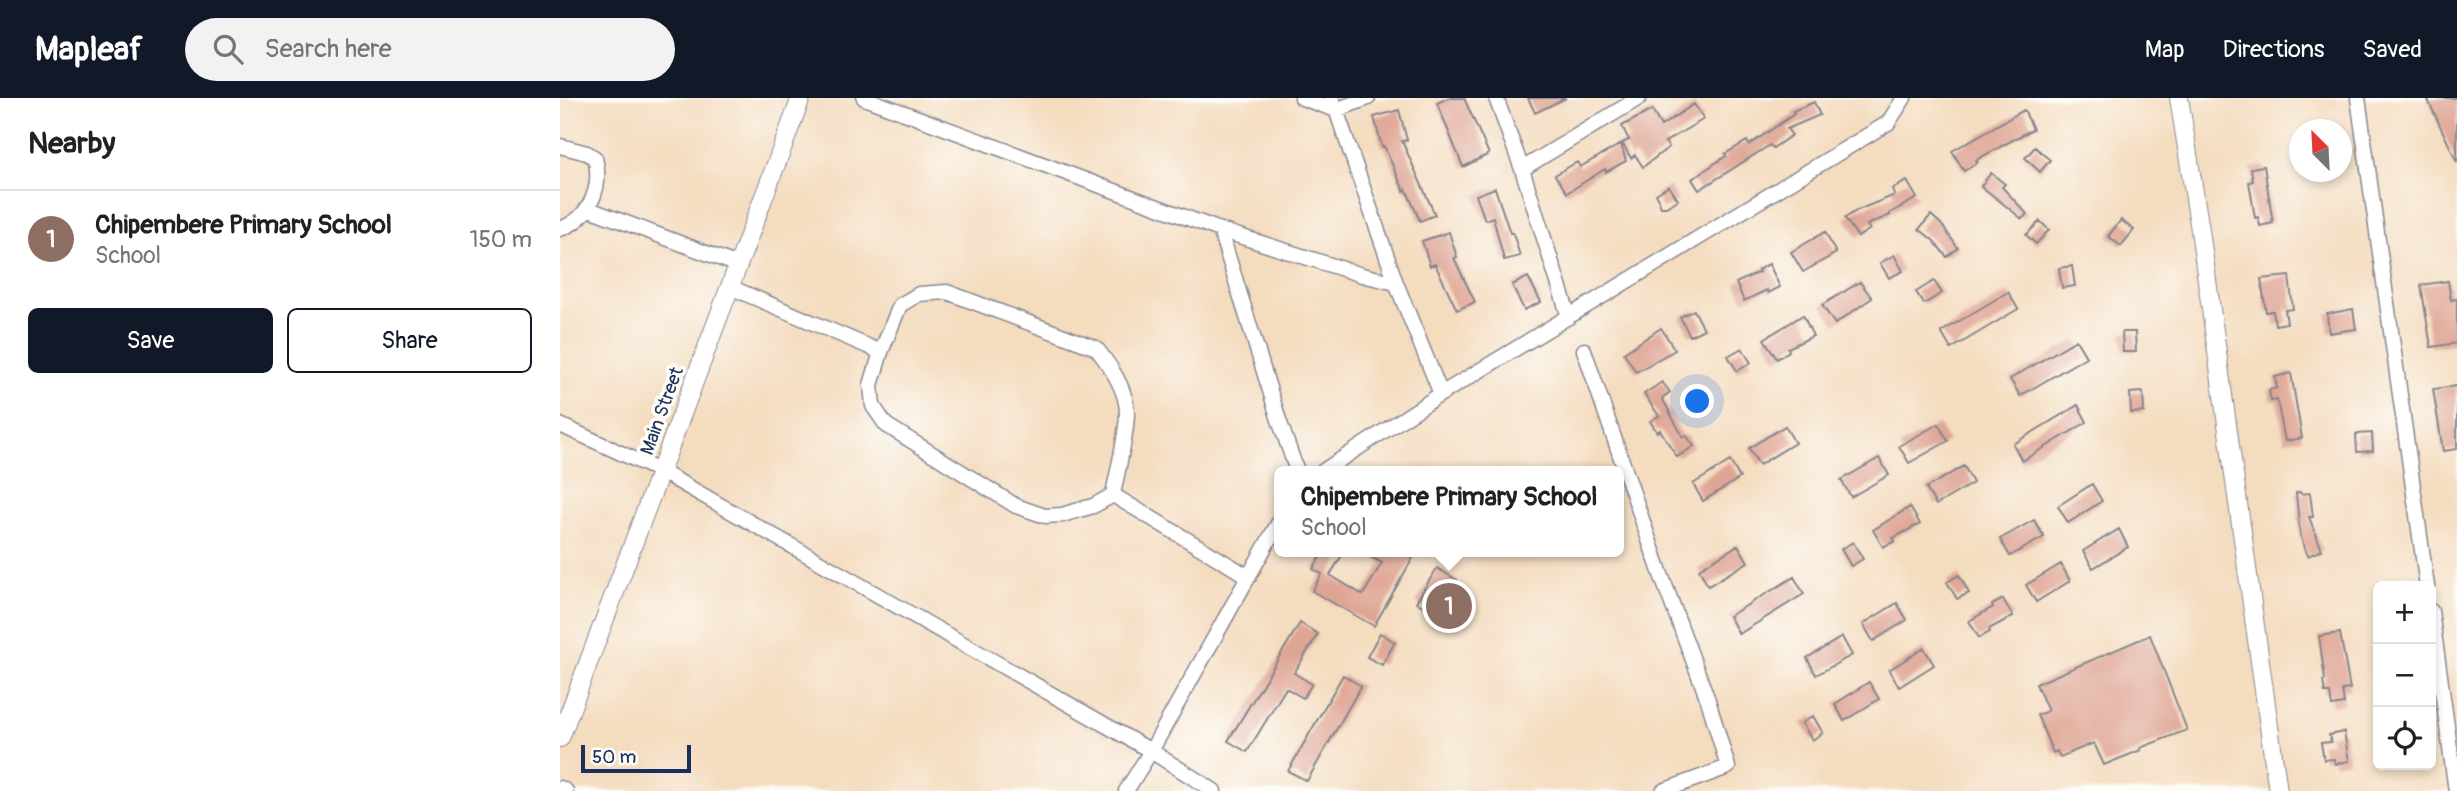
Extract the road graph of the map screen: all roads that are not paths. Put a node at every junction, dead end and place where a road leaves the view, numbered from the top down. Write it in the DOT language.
graph roads {
  1 [pos="802,98"];
  2 [pos="864,98"];
  3 [pos="1302,98"];
  4 [pos="1368,98"];
  5 [pos="1496,98"];
  6 [pos="1639,98"];
  7 [pos="1904,98"];
  8 [pos="2179,98"];
  9 [pos="2358,98"];
  10 [pos="1334,104"];
  11 [pos="560,146"];
  12 [pos="1522,169"];
  13 [pos="589,209"];
  14 [pos="560,229"];
  15 [pos="1220,230"];
  16 [pos="738,264"];
  17 [pos="1396,283"];
  18 [pos="730,287"];
  19 [pos="1569,317"];
  20 [pos="1584,349"];
  21 [pos="881,352"];
  22 [pos="1441,394"];
  23 [pos="560,425"];
  24 [pos="1295,466"];
  25 [pos="1332,466"];
  26 [pos="1624,466"];
  27 [pos="1624,467"];
  28 [pos="662,472"];
  29 [pos="1113,495"];
  30 [pos="1274,531"];
  31 [pos="1249,577"];
  32 [pos="2426,581"];
  33 [pos="2436,644"];
  34 [pos="560,738"];
  35 [pos="1151,751"];
  36 [pos="560,788"];
  37 [pos="566,791"];
  38 [pos="1126,791"];
  39 [pos="1214,791"];
  40 [pos="1664,791"];
  41 [pos="2278,791"];
  42 [pos="2456,791"];
  1 -- 16 [label="street, Main Street"];
  2 -- 15 [label="street"];
  3 -- 10 [label="street"];
  4 -- 10 [label="street"];
  5 -- 12 [label="street"];
  6 -- 12 [label="street"];
  7 -- 19 [label="street"];
  8 -- 41 [label="street"];
  9 -- 32 [label="street"];
  10 -- 17 [label="street"];
  11 -- 13 [label="street"];
  12 -- 19 [label="street"];
  13 -- 14 [label="street"];
  13 -- 16 [label="street"];
  15 -- 17 [label="street"];
  15 -- 24 [label="street"];
  16 -- 18 [label="street, Main Street"];
  17 -- 22 [label="street"];
  18 -- 21 [label="street"];
  18 -- 28 [label="street, Main Street"];
  19 -- 22 [label="street"];
  20 -- 26 [label="street"];
  21 -- 29 [label="street"];
  21 -- 29 [label="street"];
  22 -- 25 [label="street"];
  23 -- 28 [label="street"];
  27 -- 40 [label="street"];
  28 -- 34 [label="street, Main Street"];
  28 -- 35 [label="street"];
  29 -- 31 [label="street"];
  30 -- 31 [label="street"];
  31 -- 35 [label="street"];
  33 -- 42 [label="street"];
  35 -- 38 [label="street"];
  35 -- 39 [label="street"];
  36 -- 37 [label="street"];
}
